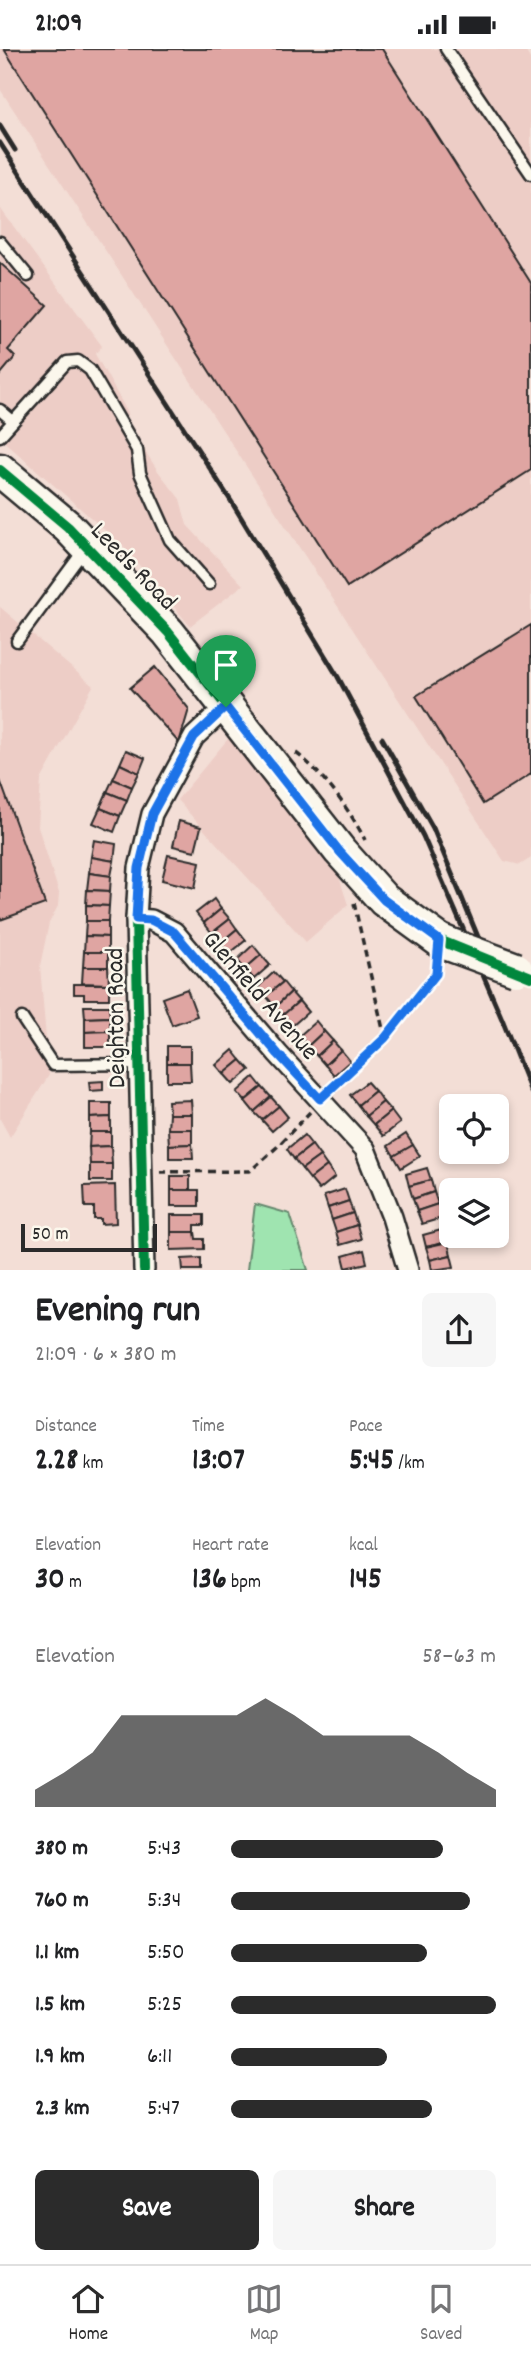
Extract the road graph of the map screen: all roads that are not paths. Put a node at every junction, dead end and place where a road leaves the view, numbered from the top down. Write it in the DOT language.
graph roads {
  1 [pos="446,49"];
  2 [pos="531,174"];
  3 [pos="0,242"];
  4 [pos="28,276"];
  5 [pos="0,410"];
  6 [pos="13,421"];
  7 [pos="0,436"];
  8 [pos="0,470"];
  9 [pos="87,547"];
  10 [pos="209,584"];
  11 [pos="17,641"];
  12 [pos="226,707"];
  13 [pos="136,919"];
  14 [pos="523,973"];
  15 [pos="22,1018"];
  16 [pos="138,1064"];
  17 [pos="144,1270"];
  18 [pos="408,1270"];
  1 -- 2 [label="lane"];
  3 -- 4 [label="lane"];
  5 -- 6 [label="lane"];
  6 -- 7 [label="lane"];
  6 -- 10 [label="lane"];
  8 -- 9 [label="main road, Leeds Road"];
  9 -- 11 [label="lane"];
  9 -- 12 [label="main road, Leeds Road"];
  12 -- 13 [label="street, Deighton Road"];
  12 -- 14 [label="main road, Leeds Road, bridge"];
  13 -- 16 [label="street, Deighton Road"];
  13 -- 18 [label="street, Glenfield Avenue"];
  15 -- 16 [label="lane"];
  16 -- 17 [label="street, Deighton Road"];
}
